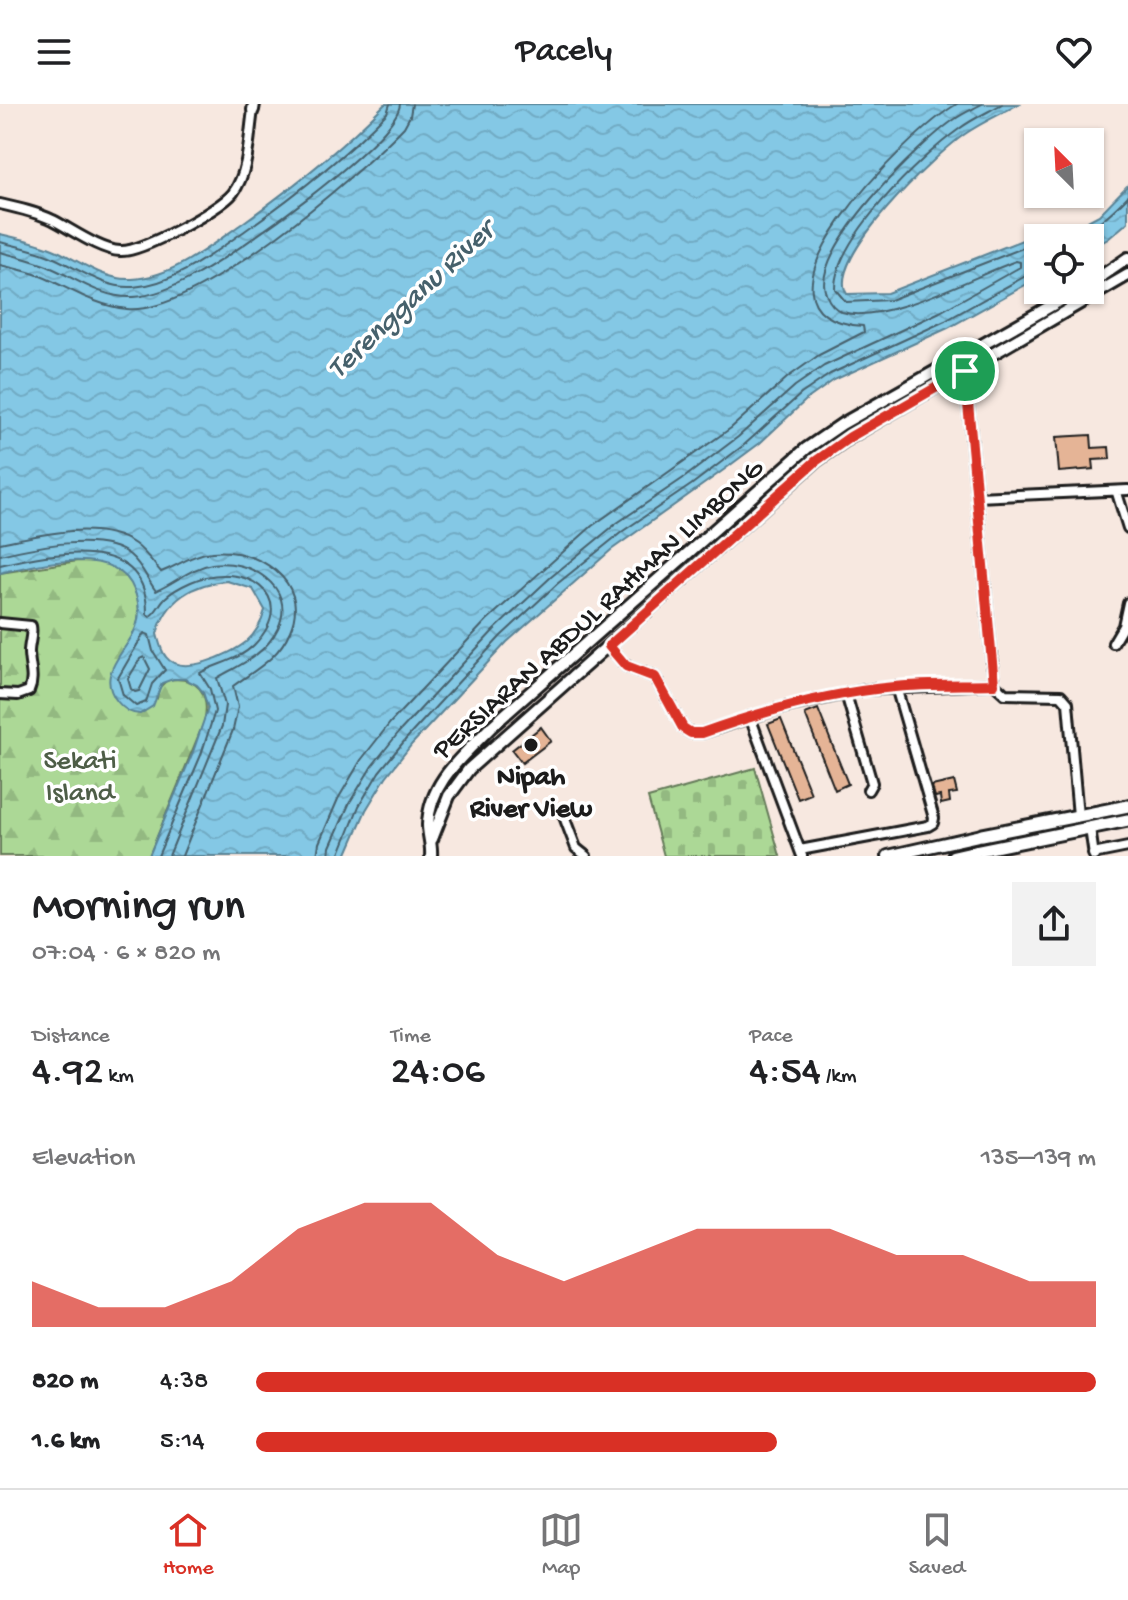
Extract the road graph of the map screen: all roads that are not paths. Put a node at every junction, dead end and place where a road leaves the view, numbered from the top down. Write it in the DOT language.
graph roads {
  1 [pos="254,107"];
  2 [pos="0,204"];
  3 [pos="1128,258"];
  4 [pos="1104,274"];
  5 [pos="1128,275"];
  6 [pos="1054,304"];
  7 [pos="958,359"];
  8 [pos="965,371"];
  9 [pos="1128,490"];
  10 [pos="1117,493"];
  11 [pos="977,497"];
  12 [pos="1128,528"];
  13 [pos="1128,603"];
  14 [pos="0,623"];
  15 [pos="1113,643"];
  16 [pos="609,646"];
  17 [pos="994,684"];
  18 [pos="896,687"];
  19 [pos="0,694"];
  20 [pos="846,694"];
  21 [pos="750,717"];
  22 [pos="868,790"];
  23 [pos="1128,806"];
  24 [pos="563,814"];
  25 [pos="1078,816"];
  26 [pos="1128,820"];
  27 [pos="1090,828"];
  28 [pos="982,835"];
  29 [pos="432,839"];
  30 [pos="1128,847"];
  31 [pos="991,852"];
  32 [pos="801,853"];
  33 [pos="975,854"];
  34 [pos="1094,855"];
  35 [pos="431,856"];
  36 [pos="586,856"];
  37 [pos="888,856"];
  38 [pos="953,856"];
  1 -- 2 [label="street"];
  3 -- 4 [label="street"];
  5 -- 8 [label="street, PERSIARAN ABDUL RAHMAN LIMBONG"];
  6 -- 7 [label="street, PERSIARAN ABDUL RAHMAN LIMBONG"];
  7 -- 8 [label="street"];
  7 -- 29 [label="street, PERSIARAN ABDUL RAHMAN LIMBONG"];
  8 -- 11 [label="street"];
  8 -- 16 [label="street, PERSIARAN ABDUL RAHMAN LIMBONG"];
  9 -- 10 [label="street"];
  10 -- 11 [label="street"];
  10 -- 12 [label="street"];
  11 -- 17 [label="street"];
  13 -- 15 [label="street"];
  14 -- 19 [label="street"];
  16 -- 21 [label="street"];
  16 -- 29 [label="street, PERSIARAN ABDUL RAHMAN LIMBONG"];
  17 -- 18 [label="street"];
  17 -- 25 [label="street"];
  18 -- 20 [label="street"];
  18 -- 32 [label="street"];
  20 -- 21 [label="street"];
  20 -- 22 [label="street"];
  21 -- 32 [label="street"];
  23 -- 25 [label="main road"];
  24 -- 36 [label="street"];
  25 -- 28 [label="main road"];
  26 -- 27 [label="main road"];
  27 -- 31 [label="main road"];
  27 -- 34 [label="street"];
  28 -- 31 [label="main road"];
  28 -- 33 [label="main road"];
  28 -- 37 [label="street"];
  29 -- 35 [label="street"];
  30 -- 34 [label="street"];
  31 -- 33 [label="main road"];
  33 -- 38 [label="street"];
}
